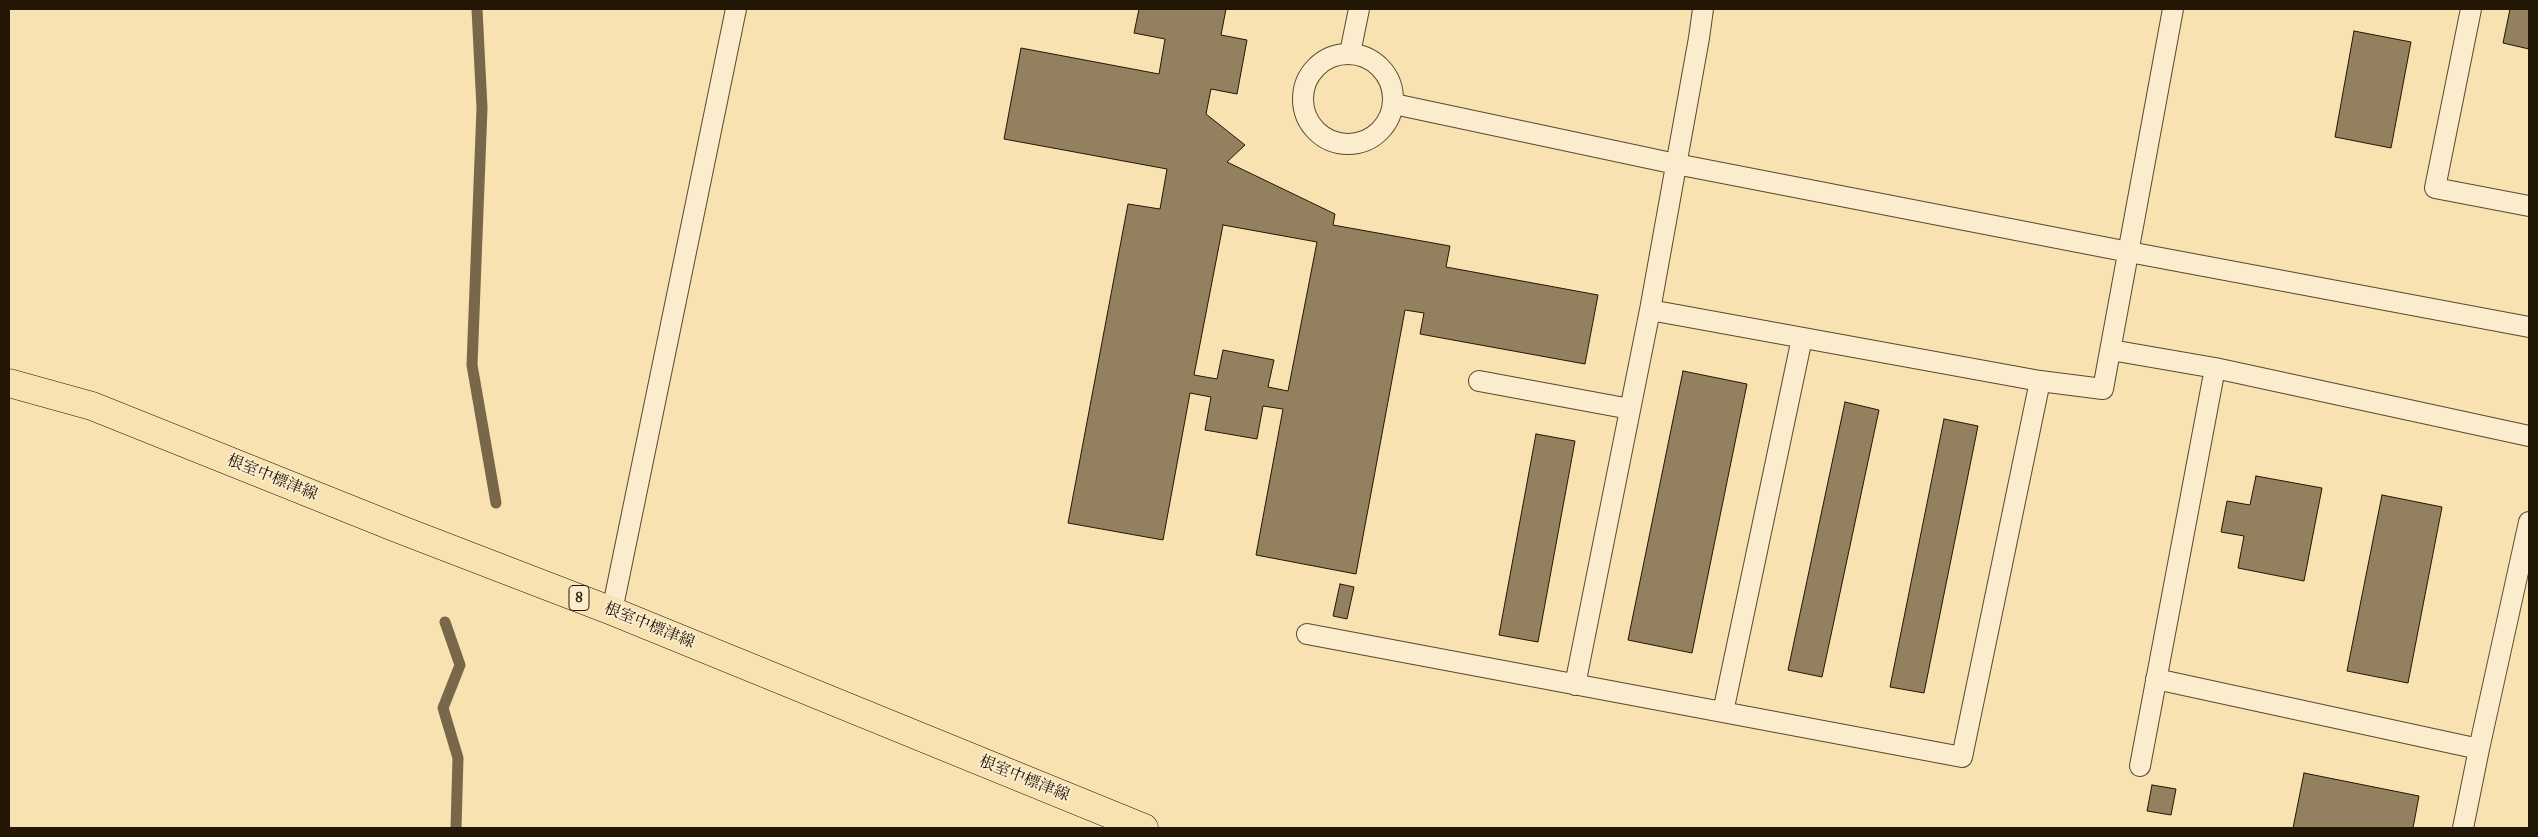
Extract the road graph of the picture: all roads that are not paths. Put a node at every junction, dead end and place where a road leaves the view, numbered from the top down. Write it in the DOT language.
graph roads {
  1 [pos="736,9"];
  2 [pos="1359,9"];
  3 [pos="1703,9"];
  4 [pos="2172,9"];
  5 [pos="2470,9"];
  6 [pos="1350,53"];
  7 [pos="1394,104"];
  8 [pos="1676,164"];
  9 [pos="2529,206"];
  10 [pos="2129,252"];
  11 [pos="1650,310"];
  12 [pos="2529,327"];
  13 [pos="1802,338"];
  14 [pos="2111,350"];
  15 [pos="2215,368"];
  16 [pos="1479,381"];
  17 [pos="2040,381"];
  18 [pos="9,383"];
  19 [pos="1630,409"];
  20 [pos="2529,436"];
  21 [pos="2529,522"];
  22 [pos="612,611"];
  23 [pos="1307,634"];
  24 [pos="2156,679"];
  25 [pos="1575,684"];
  26 [pos="1722,712"];
  27 [pos="2479,749"];
  28 [pos="2140,766"];
  29 [pos="1144,828"];
  30 [pos="2464,828"];
  1 -- 22 [label="lane"];
  2 -- 6 [label="lane"];
  3 -- 8 [label="lane"];
  4 -- 10 [label="lane"];
  5 -- 9 [label="lane"];
  6 -- 7 [label="lane"];
  6 -- 7 [label="lane"];
  7 -- 8 [label="lane"];
  8 -- 10 [label="lane"];
  8 -- 11 [label="lane"];
  10 -- 12 [label="lane"];
  10 -- 14 [label="lane"];
  11 -- 13 [label="lane"];
  11 -- 19 [label="lane"];
  13 -- 17 [label="lane"];
  13 -- 26 [label="lane"];
  14 -- 15 [label="lane"];
  14 -- 17 [label="lane"];
  15 -- 20 [label="lane"];
  15 -- 24 [label="lane"];
  16 -- 19 [label="lane"];
  17 -- 26 [label="lane"];
  18 -- 22 [label="main road, 根室中標津線 / 8"];
  19 -- 25 [label="lane"];
  21 -- 27 [label="lane"];
  22 -- 29 [label="main road, 根室中標津線 / 8"];
  23 -- 25 [label="lane"];
  24 -- 27 [label="lane"];
  24 -- 28 [label="lane"];
  25 -- 26 [label="lane"];
  27 -- 30 [label="lane"];
}
